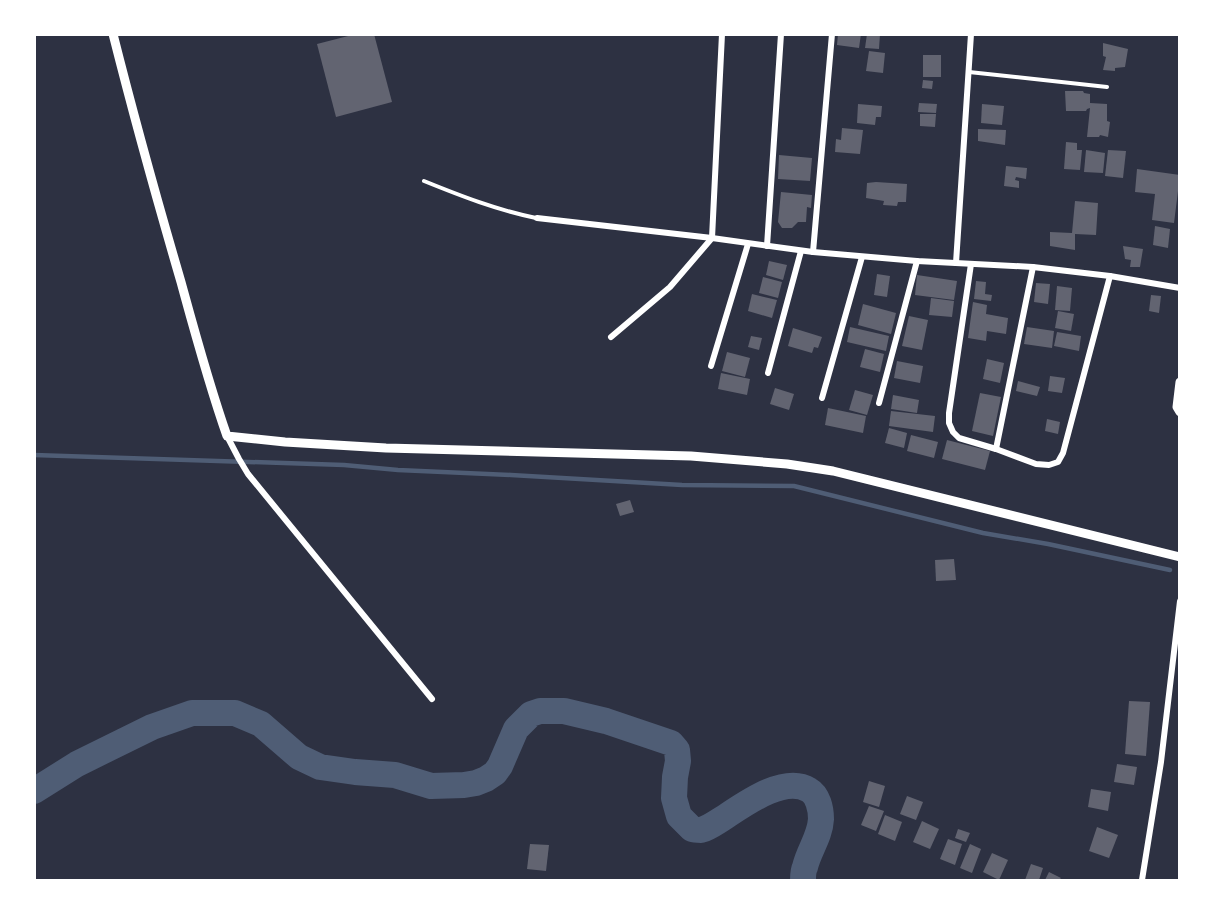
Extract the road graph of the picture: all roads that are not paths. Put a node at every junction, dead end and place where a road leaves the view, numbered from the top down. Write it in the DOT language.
graph roads {
  1 [pos="112,34"];
  2 [pos="722,34"];
  3 [pos="781,34"];
  4 [pos="832,34"];
  5 [pos="971,34"];
  6 [pos="968,72"];
  7 [pos="1107,87"];
  8 [pos="424,181"];
  9 [pos="537,218"];
  10 [pos="712,238"];
  11 [pos="748,244"];
  12 [pos="766,246"];
  13 [pos="801,251"];
  14 [pos="813,252"];
  15 [pos="862,257"];
  16 [pos="917,261"];
  17 [pos="956,263"];
  18 [pos="971,264"];
  19 [pos="1033,267"];
  20 [pos="1110,276"];
  21 [pos="1179,288"];
  22 [pos="612,337"];
  23 [pos="711,366"];
  24 [pos="768,373"];
  25 [pos="1179,382"];
  26 [pos="822,398"];
  27 [pos="879,404"];
  28 [pos="1179,412"];
  29 [pos="227,436"];
  30 [pos="996,449"];
  31 [pos="1179,557"];
  32 [pos="1179,601"];
  33 [pos="432,699"];
  34 [pos="1142,880"];
  1 -- 29 [label="street"];
  2 -- 10 [label="street"];
  3 -- 12 [label="street"];
  4 -- 14 [label="street"];
  5 -- 6 [label="street"];
  6 -- 7 [label="lane"];
  6 -- 17 [label="street"];
  8 -- 9 [label="lane"];
  9 -- 10 [label="street"];
  10 -- 11 [label="street"];
  10 -- 22 [label="street"];
  11 -- 12 [label="street"];
  11 -- 23 [label="street"];
  12 -- 13 [label="street"];
  13 -- 14 [label="street"];
  13 -- 24 [label="street"];
  14 -- 15 [label="street"];
  15 -- 16 [label="street"];
  15 -- 26 [label="street"];
  16 -- 17 [label="street"];
  16 -- 27 [label="street"];
  17 -- 18 [label="street"];
  18 -- 19 [label="street"];
  18 -- 30 [label="street"];
  19 -- 20 [label="street"];
  19 -- 30 [label="street"];
  20 -- 21 [label="street"];
  20 -- 30 [label="street"];
  25 -- 28 [label="street"];
  29 -- 31 [label="street"];
  29 -- 33 [label="street"];
  32 -- 34 [label="street"];
}
